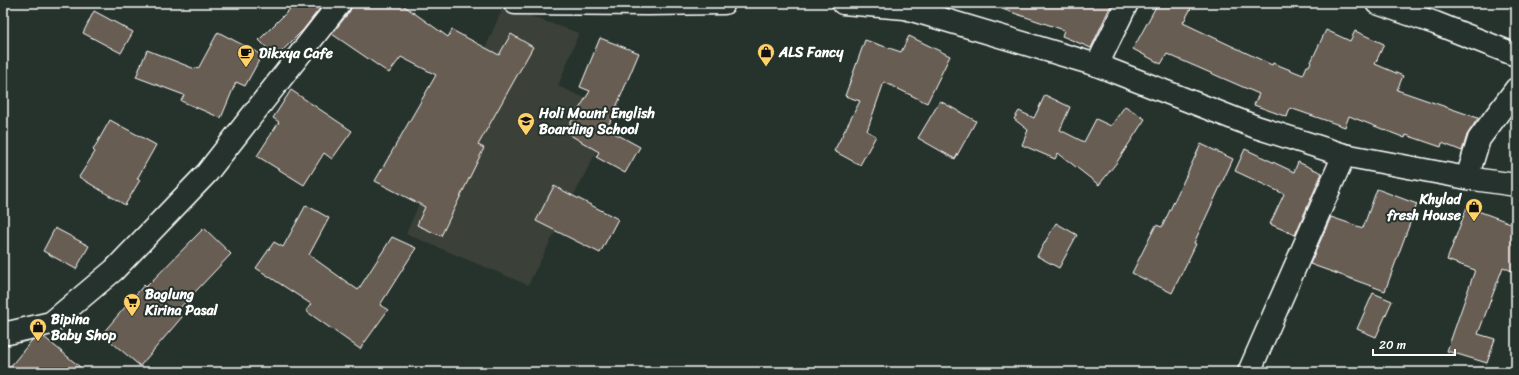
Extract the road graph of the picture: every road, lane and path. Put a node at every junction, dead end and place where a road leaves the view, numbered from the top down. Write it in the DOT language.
graph roads {
  1 [pos="340,3"];
  2 [pos="515,3"];
  3 [pos="724,3"];
  4 [pos="843,3"];
  5 [pos="1127,3"];
  6 [pos="1377,3"];
  7 [pos="1516,55"];
  8 [pos="1097,65"];
  9 [pos="1516,89"];
  10 [pos="1344,155"];
  11 [pos="1467,178"];
  12 [pos="1516,186"];
  13 [pos="3,331"];
  14 [pos="1249,372"];
  1 -- 13 [label="street"];
  2 -- 3 [label="street"];
  4 -- 8 [label="street"];
  5 -- 8 [label="street"];
  6 -- 7 [label="street"];
  8 -- 10 [label="street"];
  9 -- 11 [label="street"];
  10 -- 11 [label="street"];
  10 -- 14 [label="street"];
  11 -- 12 [label="street"];
}
